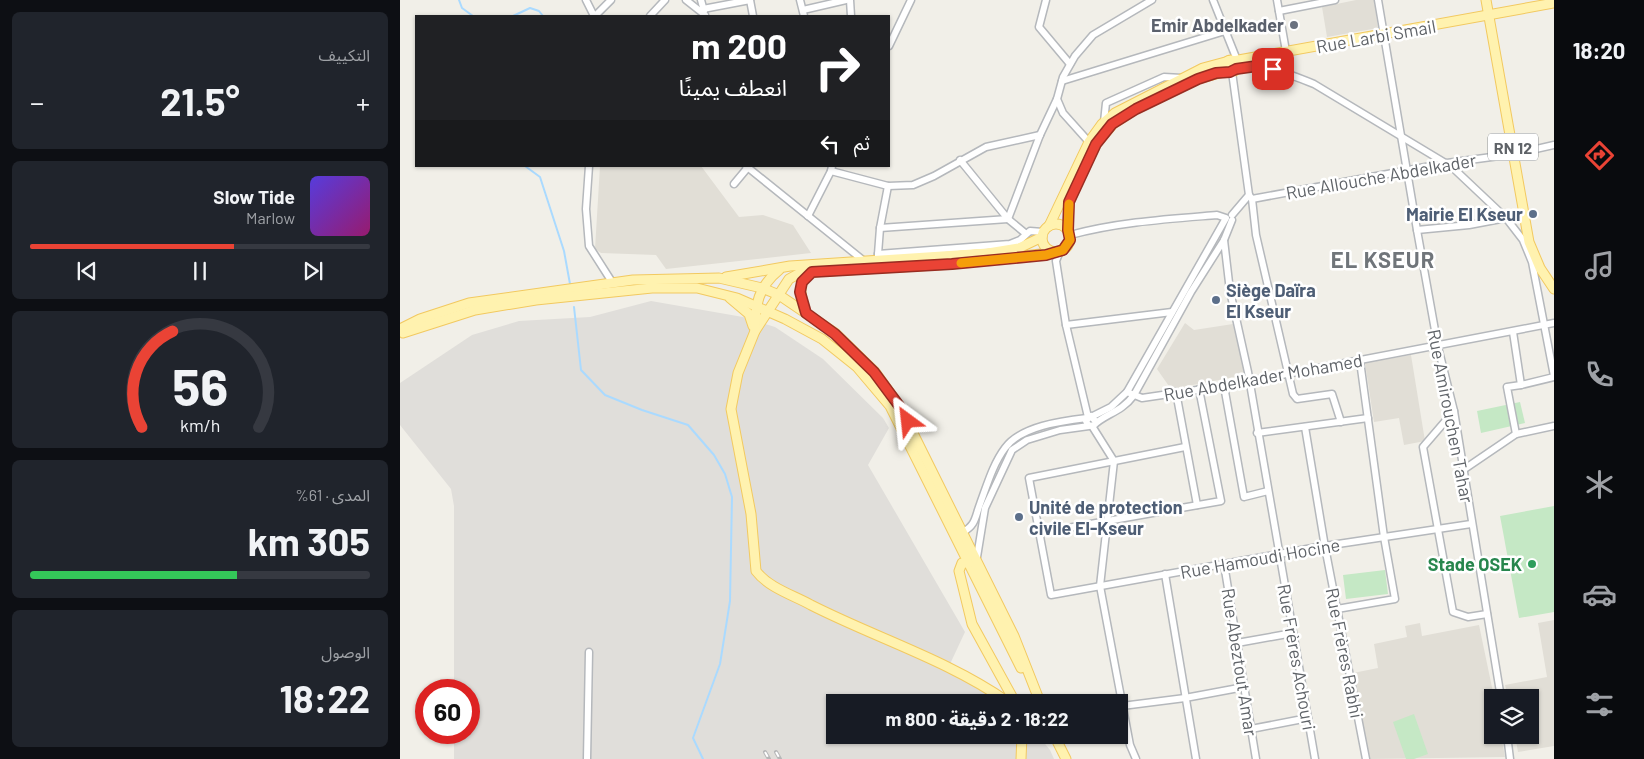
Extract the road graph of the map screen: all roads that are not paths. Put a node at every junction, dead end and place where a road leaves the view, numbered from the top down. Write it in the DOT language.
graph roads {
  1 [pos="586,0"];
  2 [pos="610,0"];
  3 [pos="665,0"];
  4 [pos="686,0"];
  5 [pos="701,0"];
  6 [pos="750,0"];
  7 [pos="800,0"];
  8 [pos="848,0"];
  9 [pos="911,0"];
  10 [pos="1046,0"];
  11 [pos="1152,0"];
  12 [pos="1213,0"];
  13 [pos="1277,0"];
  14 [pos="1334,0"];
  15 [pos="1378,0"];
  16 [pos="1486,0"];
  17 [pos="1554,3"];
  18 [pos="1279,12"];
  19 [pos="803,13"];
  20 [pos="705,14"];
  21 [pos="594,15"];
  22 [pos="596,15"];
  23 [pos="651,15"];
  24 [pos="753,15"];
  25 [pos="851,15"];
  26 [pos="1489,16"];
  27 [pos="1225,30"];
  28 [pos="1384,34"];
  29 [pos="890,44"];
  30 [pos="1287,53"];
  31 [pos="1070,64"];
  32 [pos="1233,65"];
  33 [pos="1290,74"];
  34 [pos="1183,78"];
  35 [pos="1062,81"];
  36 [pos="1057,99"];
  37 [pos="1104,122"];
  38 [pos="1040,135"];
  39 [pos="1400,136"];
  40 [pos="1089,142"];
  41 [pos="1554,145"];
  42 [pos="1514,154"];
  43 [pos="960,160"];
  44 [pos="1447,163"];
  45 [pos="589,167"];
  46 [pos="747,167"];
  47 [pos="831,168"];
  48 [pos="1406,171"];
  49 [pos="734,184"];
  50 [pos="888,186"];
  51 [pos="1250,197"];
  52 [pos="808,216"];
  53 [pos="1230,218"];
  54 [pos="1506,218"];
  55 [pos="1008,219"];
  56 [pos="880,228"];
  57 [pos="1417,230"];
  58 [pos="1045,232"];
  59 [pos="1069,233"];
  60 [pos="1026,234"];
  61 [pos="1224,240"];
  62 [pos="1059,252"];
  63 [pos="878,258"];
  64 [pos="865,262"];
  65 [pos="782,268"];
  66 [pos="815,272"];
  67 [pos="719,278"];
  68 [pos="612,282"];
  69 [pos="762,288"];
  70 [pos="1554,289"];
  71 [pos="727,295"];
  72 [pos="778,295"];
  73 [pos="755,306"];
  74 [pos="768,312"];
  75 [pos="1172,312"];
  76 [pos="806,313"];
  77 [pos="785,318"];
  78 [pos="1554,323"];
  79 [pos="1066,325"];
  80 [pos="1544,325"];
  81 [pos="400,329"];
  82 [pos="754,331"];
  83 [pos="1513,332"];
  84 [pos="400,333"];
  85 [pos="1438,346"];
  86 [pos="1360,361"];
  87 [pos="1288,374"];
  88 [pos="1554,377"];
  89 [pos="1247,380"];
  90 [pos="1521,385"];
  91 [pos="1224,386"];
  92 [pos="1199,389"];
  93 [pos="1126,392"];
  94 [pos="1176,392"];
  95 [pos="1134,395"];
  96 [pos="1454,411"];
  97 [pos="1368,418"];
  98 [pos="1091,421"];
  99 [pos="1341,422"];
  100 [pos="1554,426"];
  101 [pos="1305,427"];
  102 [pos="1257,434"];
  103 [pos="1516,434"];
  104 [pos="1185,447"];
  105 [pos="1114,461"];
  106 [pos="1463,470"];
  107 [pos="1268,491"];
  108 [pos="1197,505"];
  109 [pos="1107,521"];
  110 [pos="1471,524"];
  111 [pos="1438,530"];
  112 [pos="963,532"];
  113 [pos="1039,533"];
  114 [pos="1384,537"];
  115 [pos="1325,546"];
  116 [pos="1279,554"];
  117 [pos="977,557"];
  118 [pos="968,563"];
  119 [pos="1224,564"];
  120 [pos="1165,574"];
  121 [pos="1100,586"];
  122 [pos="1337,609"];
  123 [pos="1487,614"];
  124 [pos="1293,633"];
  125 [pos="1237,643"];
  126 [pos="589,652"];
  127 [pos="1244,687"];
  128 [pos="1500,689"];
  129 [pos="994,694"];
  130 [pos="1011,694"];
  131 [pos="1035,694"];
  132 [pos="1036,694"];
  133 [pos="1120,694"];
  134 [pos="1185,698"];
  135 [pos="1128,705"];
  136 [pos="1308,718"];
  137 [pos="1251,729"];
  138 [pos="1128,735"];
  139 [pos="1022,744"];
  140 [pos="1058,744"];
  141 [pos="1508,744"];
  142 [pos="587,759"];
  143 [pos="1021,759"];
  144 [pos="1066,759"];
  145 [pos="1136,759"];
  146 [pos="1196,759"];
  147 [pos="1256,759"];
  148 [pos="1315,759"];
  149 [pos="1366,759"];
  150 [pos="1510,759"];
  1 -- 21 [label="street"];
  2 -- 22 [label="street"];
  3 -- 23 [label="street"];
  4 -- 20 [label="street"];
  5 -- 20 [label="street"];
  6 -- 20 [label="street"];
  6 -- 24 [label="street"];
  7 -- 19 [label="street"];
  8 -- 19 [label="street"];
  8 -- 25 [label="street"];
  9 -- 29 [label="street"];
  10 -- 31 [label="street"];
  11 -- 31 [label="street"];
  12 -- 27 [label="street"];
  13 -- 18 [label="street"];
  14 -- 18 [label="street"];
  15 -- 28 [label="street, Rue Amirouchen Tahar"];
  16 -- 26 [label="main road, RN 12"];
  17 -- 26 [label="main road, Rue Larbi Smail"];
  18 -- 30 [label="street"];
  26 -- 28 [label="main road, Rue Larbi Smail"];
  26 -- 42 [label="main road, RN 12"];
  27 -- 32 [label="street"];
  27 -- 35 [label="street"];
  28 -- 30 [label="main road, Rue Larbi Smail"];
  28 -- 39 [label="street, Rue Amirouchen Tahar"];
  30 -- 32 [label="main road, Rue Larbi Smail"];
  30 -- 33 [label="street"];
  31 -- 35 [label="street"];
  32 -- 33 [label="street"];
  32 -- 34 [label="main road"];
  32 -- 51 [label="street"];
  32 -- 59 [label="main road"];
  33 -- 39 [label="street"];
  34 -- 37 [label="main road"];
  34 -- 37 [label="street"];
  35 -- 36 [label="street"];
  36 -- 38 [label="street"];
  36 -- 40 [label="street"];
  37 -- 40 [label="main road"];
  38 -- 43 [label="street"];
  38 -- 55 [label="street"];
  39 -- 44 [label="street"];
  39 -- 48 [label="street, Rue Amirouchen Tahar"];
  40 -- 58 [label="main road"];
  41 -- 42 [label="street, Rue Allouche Abdelkader"];
  42 -- 44 [label="street, Rue Allouche Abdelkader"];
  42 -- 70 [label="main road, RN 12"];
  43 -- 50 [label="street"];
  43 -- 55 [label="street"];
  44 -- 48 [label="street, Rue Allouche Abdelkader"];
  44 -- 54 [label="street"];
  45 -- 68 [label="street"];
  46 -- 49 [label="street"];
  46 -- 52 [label="street"];
  47 -- 50 [label="street"];
  47 -- 52 [label="street"];
  48 -- 51 [label="street, Rue Allouche Abdelkader"];
  48 -- 57 [label="street, Rue Amirouchen Tahar"];
  50 -- 56 [label="street"];
  51 -- 53 [label="street"];
  51 -- 87 [label="street"];
  52 -- 64 [label="street"];
  53 -- 59 [label="street"];
  53 -- 61 [label="street"];
  53 -- 75 [label="street"];
  54 -- 57 [label="street"];
  54 -- 80 [label="street"];
  55 -- 56 [label="street"];
  55 -- 60 [label="street"];
  56 -- 63 [label="street"];
  57 -- 85 [label="street, Rue Amirouchen Tahar"];
  58 -- 59 [label="main road"];
  58 -- 60 [label="street"];
  58 -- 62 [label="main road"];
  58 -- 63 [label="main road"];
  59 -- 62 [label="main road"];
  60 -- 63 [label="street"];
  61 -- 89 [label="street, Rue Frères Achouri"];
  61 -- 95 [label="street"];
  62 -- 66 [label="main road"];
  62 -- 79 [label="street"];
  63 -- 64 [label="main road"];
  64 -- 65 [label="main road"];
  65 -- 67 [label="main road"];
  65 -- 69 [label="main road"];
  66 -- 72 [label="main road"];
  66 -- 76 [label="main road"];
  67 -- 68 [label="main road"];
  67 -- 69 [label="main road"];
  68 -- 81 [label="main road"];
  69 -- 72 [label="main road"];
  69 -- 73 [label="main road"];
  71 -- 73 [label="main road"];
  71 -- 82 [label="main road"];
  71 -- 84 [label="main road"];
  72 -- 74 [label="main road"];
  72 -- 76 [label="main road"];
  73 -- 74 [label="main road"];
  73 -- 82 [label="main road"];
  74 -- 77 [label="main road"];
  74 -- 82 [label="main road"];
  75 -- 79 [label="street"];
  75 -- 93 [label="street"];
  76 -- 112 [label="main road"];
  77 -- 82 [label="main road"];
  77 -- 118 [label="main road"];
  78 -- 80 [label="street, Rue Abdelkader Mohamed"];
  79 -- 98 [label="street"];
  80 -- 83 [label="street, Rue Abdelkader Mohamed"];
  80 -- 88 [label="street"];
  82 -- 129 [label="main road"];
  83 -- 85 [label="street, Rue Abdelkader Mohamed"];
  83 -- 90 [label="street"];
  85 -- 86 [label="street, Rue Abdelkader Mohamed"];
  85 -- 96 [label="street, Rue Amirouchen Tahar"];
  86 -- 87 [label="street, Rue Abdelkader Mohamed"];
  86 -- 97 [label="street"];
  87 -- 89 [label="street, Rue Abdelkader Mohamed"];
  87 -- 99 [label="street"];
  88 -- 90 [label="street"];
  89 -- 91 [label="street, Rue Abdelkader Mohamed"];
  89 -- 102 [label="street, Rue Frères Achouri"];
  90 -- 103 [label="street"];
  91 -- 92 [label="street, Rue Abdelkader Mohamed"];
  91 -- 107 [label="street"];
  92 -- 94 [label="street, Rue Abdelkader Mohamed"];
  92 -- 108 [label="street"];
  93 -- 95 [label="street"];
  93 -- 98 [label="street"];
  94 -- 95 [label="street, Rue Abdelkader Mohamed"];
  94 -- 104 [label="street"];
  95 -- 98 [label="street"];
  96 -- 106 [label="street, Rue Amirouchen Tahar"];
  96 -- 111 [label="street"];
  97 -- 99 [label="street"];
  97 -- 114 [label="street"];
  98 -- 105 [label="street"];
  98 -- 112 [label="street"];
  98 -- 117 [label="street"];
  99 -- 101 [label="street"];
  100 -- 103 [label="street"];
  101 -- 102 [label="street"];
  101 -- 115 [label="street, Rue Frères Rabhi"];
  102 -- 107 [label="street, Rue Frères Achouri"];
  103 -- 106 [label="street"];
  104 -- 105 [label="street"];
  104 -- 108 [label="street"];
  105 -- 109 [label="street"];
  105 -- 113 [label="street"];
  106 -- 110 [label="street, Rue Amirouchen Tahar"];
  107 -- 116 [label="street, Rue Frères Achouri"];
  108 -- 109 [label="street"];
  109 -- 113 [label="street"];
  109 -- 121 [label="street"];
  110 -- 111 [label="street, Rue Hamoudi Hocine"];
  110 -- 123 [label="street, Rue Amirouchen Tahar"];
  111 -- 114 [label="street, Rue Hamoudi Hocine"];
  111 -- 123 [label="street"];
  112 -- 117 [label="main road"];
  113 -- 121 [label="street, Rue Hamoudi Hocine"];
  114 -- 115 [label="street, Rue Hamoudi Hocine"];
  114 -- 122 [label="street"];
  115 -- 116 [label="street, Rue Hamoudi Hocine"];
  115 -- 122 [label="street, Rue Frères Rabhi"];
  116 -- 119 [label="street, Rue Hamoudi Hocine"];
  116 -- 124 [label="street, Rue Frères Achouri"];
  117 -- 132 [label="main road"];
  118 -- 130 [label="main road"];
  118 -- 131 [label="main road"];
  119 -- 120 [label="street, Rue Hamoudi Hocine"];
  119 -- 125 [label="street, Rue Abeztout Amar"];
  120 -- 121 [label="street, Rue Hamoudi Hocine"];
  120 -- 134 [label="street"];
  121 -- 133 [label="street"];
  122 -- 149 [label="street, Rue Frères Rabhi"];
  123 -- 128 [label="street, Rue Amirouchen Tahar"];
  124 -- 125 [label="street"];
  124 -- 136 [label="street, Rue Frères Achouri"];
  125 -- 127 [label="street, Rue Abeztout Amar"];
  126 -- 142 [label="street"];
  127 -- 134 [label="street"];
  127 -- 137 [label="street, Rue Abeztout Amar"];
  134 -- 135 [label="street"];
  134 -- 146 [label="street"];
  136 -- 137 [label="street"];
  136 -- 148 [label="street, Rue Frères Achouri"];
  137 -- 147 [label="street, Rue Abeztout Amar"];
  138 -- 145 [label="street"];
  139 -- 143 [label="main road"];
  140 -- 144 [label="main road"];
  141 -- 150 [label="street"];
}
